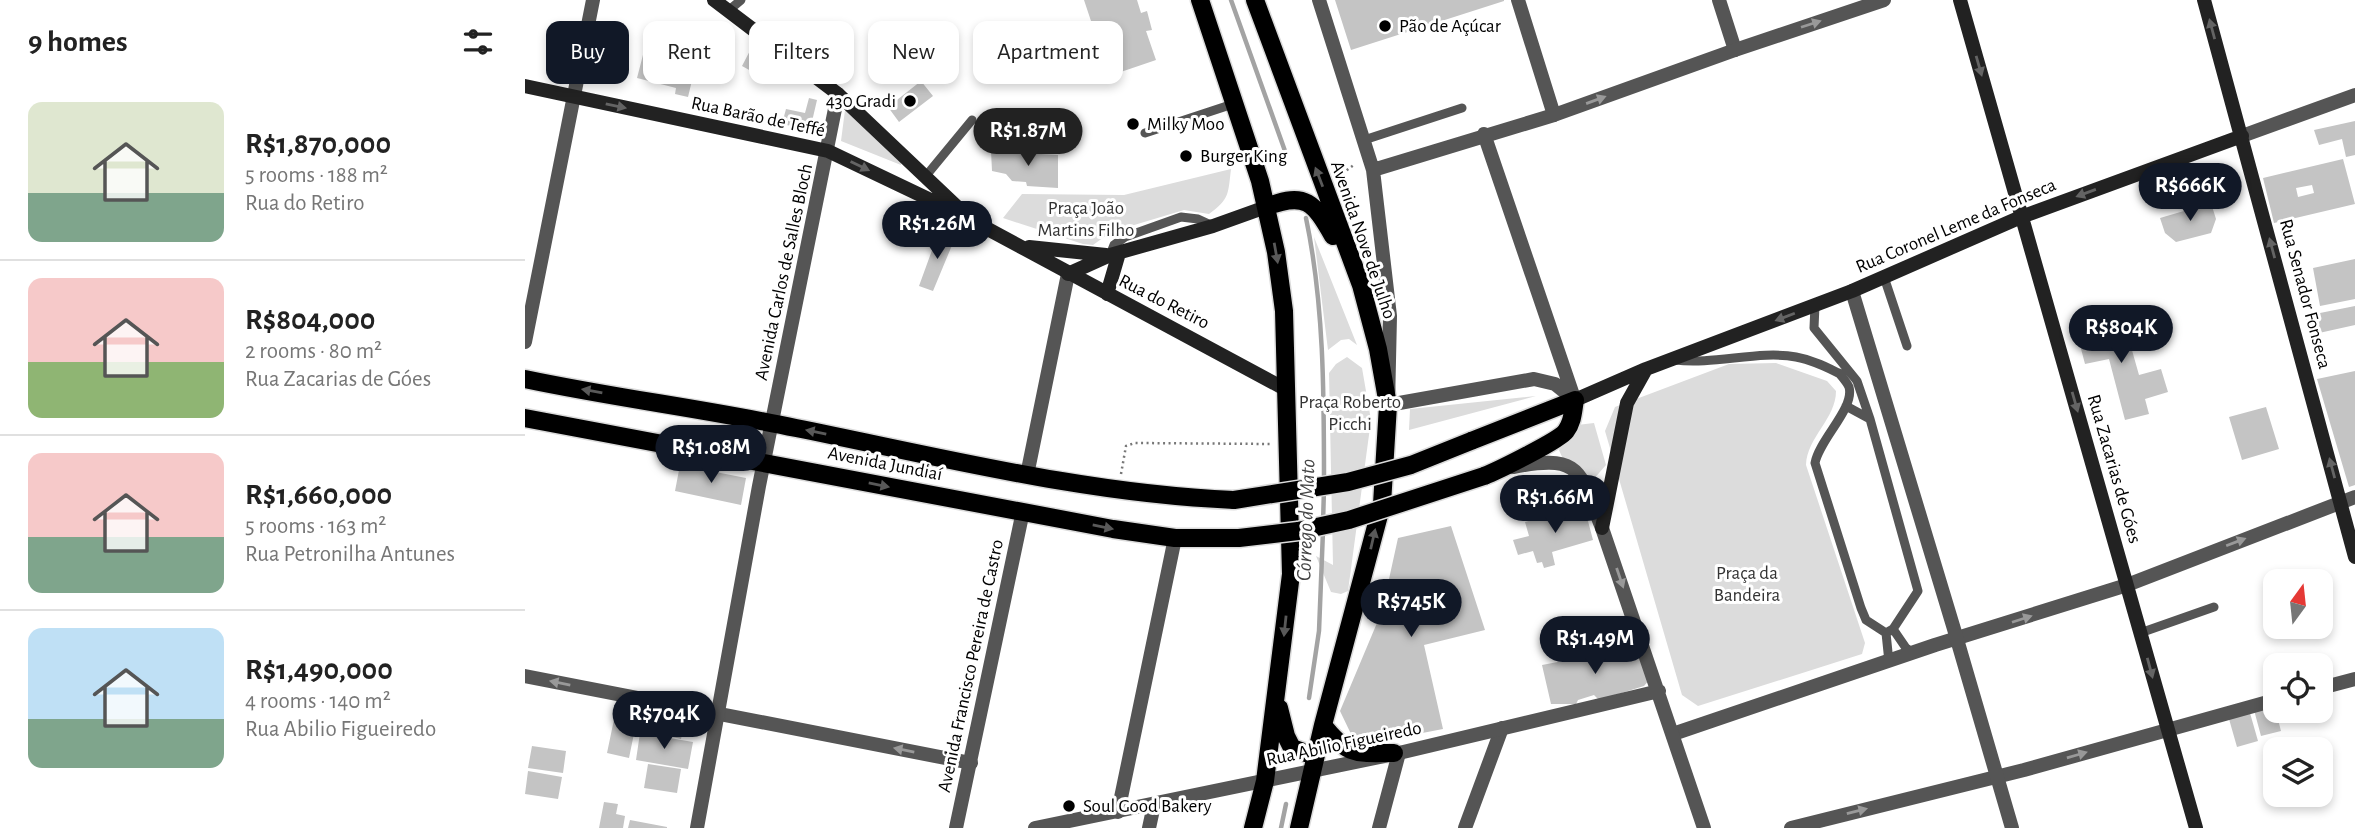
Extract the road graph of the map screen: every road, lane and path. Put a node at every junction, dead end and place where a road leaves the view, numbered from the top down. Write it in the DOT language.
graph roads {
  1 [pos="593,0"];
  2 [pos="714,0"];
  3 [pos="741,0"];
  4 [pos="1200,0"];
  5 [pos="1255,0"];
  6 [pos="1319,0"];
  7 [pos="1518,0"];
  8 [pos="1719,0"];
  9 [pos="1884,0"];
  10 [pos="1960,0"];
  11 [pos="2204,0"];
  12 [pos="728,11"];
  13 [pos="1735,50"];
  14 [pos="525,86"];
  15 [pos="838,94"];
  16 [pos="2355,95"];
  17 [pos="573,97"];
  18 [pos="1233,104"];
  19 [pos="1462,108"];
  20 [pos="1554,115"];
  21 [pos="972,120"];
  22 [pos="1145,133"];
  23 [pos="1484,135"];
  24 [pos="2242,135"];
  25 [pos="1364,140"];
  26 [pos="828,151"];
  27 [pos="1373,170"];
  28 [pos="925,177"];
  29 [pos="1266,207"];
  30 [pos="2021,217"];
  31 [pos="971,220"];
  32 [pos="1024,247"];
  33 [pos="1115,254"];
  34 [pos="1067,274"];
  35 [pos="1884,277"];
  36 [pos="1361,285"];
  37 [pos="1852,291"];
  38 [pos="1107,294"];
  39 [pos="1815,305"];
  40 [pos="525,342"];
  41 [pos="1906,346"];
  42 [pos="1671,360"];
  43 [pos="1646,369"];
  44 [pos="1839,373"];
  45 [pos="525,379"];
  46 [pos="1857,381"];
  47 [pos="1287,390"];
  48 [pos="1574,400"];
  49 [pos="1388,405"];
  50 [pos="1846,406"];
  51 [pos="525,418"];
  52 [pos="1870,419"];
  53 [pos="772,423"];
  54 [pos="1289,444"];
  55 [pos="764,462"];
  56 [pos="1493,473"];
  57 [pos="1027,475"];
  58 [pos="1119,491"];
  59 [pos="2348,499"];
  60 [pos="1023,511"];
  61 [pos="1602,528"];
  62 [pos="1175,538"];
  63 [pos="2355,558"];
  64 [pos="2127,585"];
  65 [pos="2214,607"];
  66 [pos="1890,631"];
  67 [pos="2140,633"];
  68 [pos="1957,639"];
  69 [pos="1913,653"];
  70 [pos="1889,662"];
  71 [pos="525,676"];
  72 [pos="2355,679"];
  73 [pos="2333,685"];
  74 [pos="1659,691"];
  75 [pos="1276,698"];
  76 [pos="2263,703"];
  77 [pos="719,713"];
  78 [pos="1323,725"];
  79 [pos="1502,728"];
  80 [pos="2166,729"];
  81 [pos="1673,734"];
  82 [pos="1318,749"];
  83 [pos="1397,753"];
  84 [pos="971,763"];
  85 [pos="1313,771"];
  86 [pos="1996,776"];
  87 [pos="1265,781"];
  88 [pos="1153,805"];
  89 [pos="1118,812"];
  90 [pos="697,828"];
  91 [pos="956,828"];
  92 [pos="1035,828"];
  93 [pos="1149,828"];
  94 [pos="1253,828"];
  95 [pos="1299,828"];
  96 [pos="1379,828"];
  97 [pos="1465,828"];
  98 [pos="1705,828"];
  99 [pos="1791,828"];
  100 [pos="2012,828"];
  101 [pos="2196,828"];
  1 -- 17 [label="street"];
  2 -- 12 [label="main road, Rua do Retiro"];
  3 -- 12 [label="lane"];
  4 -- 18 [label="main road"];
  36 -- 5 [label="main road, Avenida Nove de Julho, one-way"];
  6 -- 25 [label="street"];
  7 -- 20 [label="street"];
  8 -- 13 [label="street"];
  13 -- 9 [label="street, one-way"];
  10 -- 30 [label="main road, Rua Zacarias de Góes, one-way"];
  24 -- 11 [label="main road, Rua Senador Fonseca, one-way"];
  12 -- 15 [label="main road, Rua do Retiro"];
  20 -- 13 [label="street, one-way"];
  14 -- 17 [label="main road, Rua Barão de Teffé"];
  15 -- 26 [label="street, Avenida Carlos de Salles Bloch"];
  15 -- 28 [label="main road, Rua do Retiro"];
  16 -- 24 [label="street, Rua Coronel Leme da Fonseca"];
  17 -- 26 [label="main road, Rua Barão de Teffé, one-way"];
  17 -- 40 [label="street"];
  18 -- 22 [label="lane"];
  18 -- 29 [label="main road"];
  19 -- 25 [label="lane"];
  20 -- 23 [label="street"];
  21 -- 28 [label="lane"];
  23 -- 27 [label="street"];
  23 -- 48 [label="street"];
  24 -- 30 [label="main road, Rua Coronel Leme da Fonseca, one-way"];
  59 -- 24 [label="main road, Rua Senador Fonseca, one-way"];
  25 -- 27 [label="street"];
  26 -- 31 [label="main road, Rua Barão de Teffé, one-way"];
  26 -- 53 [label="street, Avenida Carlos de Salles Bloch"];
  27 -- 49 [label="street"];
  28 -- 31 [label="main road, Rua do Retiro"];
  29 -- 33 [label="main road"];
  29 -- 36 [label="main road"];
  29 -- 47 [label="main road, one-way"];
  30 -- 35 [label="main road, Rua Coronel Leme da Fonseca"];
  30 -- 64 [label="main road, Rua Zacarias de Góes, one-way"];
  31 -- 32 [label="main road, Rua do Retiro"];
  32 -- 33 [label="main road, Rua do Retiro"];
  32 -- 34 [label="main road, Rua do Retiro"];
  33 -- 34 [label="main road"];
  33 -- 38 [label="main road"];
  34 -- 38 [label="main road, Rua do Retiro"];
  34 -- 57 [label="street"];
  35 -- 37 [label="main road, Rua Coronel Leme da Fonseca"];
  35 -- 41 [label="lane"];
  36 -- 49 [label="main road, Avenida Nove de Julho"];
  37 -- 39 [label="main road, Rua Coronel Leme da Fonseca"];
  37 -- 68 [label="street"];
  38 -- 47 [label="main road, Rua do Retiro"];
  39 -- 42 [label="main road, Rua Coronel Leme da Fonseca, one-way"];
  39 -- 46 [label="lane"];
  42 -- 43 [label="main road, Rua Coronel Leme da Fonseca"];
  42 -- 44 [label="lane"];
  43 -- 48 [label="main road, Rua Coronel Leme da Fonseca"];
  43 -- 61 [label="main road"];
  44 -- 46 [label="lane"];
  44 -- 50 [label="lane"];
  53 -- 45 [label="main road, Avenida Jundiaí, one-way"];
  46 -- 52 [label="lane"];
  47 -- 54 [label="main road"];
  48 -- 49 [label="street"];
  48 -- 56 [label="main road, Avenida Jundiaí"];
  48 -- 58 [label="main road, Avenida Jundiaí, bridge"];
  78 -- 49 [label="main road, Avenida Nove de Julho, one-way"];
  50 -- 52 [label="lane"];
  50 -- 66 [label="lane"];
  51 -- 55 [label="main road, Avenida Jundiaí"];
  52 -- 66 [label="lane"];
  53 -- 55 [label="street, Avenida Carlos de Salles Bloch"];
  57 -- 53 [label="main road, Avenida Jundiaí, one-way"];
  54 -- 58 [label="path"];
  54 -- 75 [label="main road, one-way"];
  55 -- 60 [label="main road, Avenida Jundiaí, one-way"];
  55 -- 77 [label="street, Avenida Carlos de Salles Bloch"];
  56 -- 61 [label="street"];
  56 -- 62 [label="main road, Avenida Jundiaí, bridge"];
  57 -- 58 [label="main road, Avenida Jundiaí"];
  59 -- 63 [label="main road, Rua Senador Fonseca"];
  64 -- 59 [label="street, one-way"];
  60 -- 62 [label="main road, Avenida Jundiaí, one-way"];
  60 -- 84 [label="street, Avenida Francisco Pereira de Castro"];
  61 -- 74 [label="street, one-way"];
  62 -- 89 [label="street"];
  64 -- 67 [label="main road, Rua Zacarias de Góes"];
  68 -- 64 [label="street, one-way"];
  65 -- 67 [label="lane"];
  66 -- 69 [label="lane"];
  66 -- 70 [label="lane"];
  67 -- 80 [label="main road, Rua Zacarias de Góes, one-way"];
  68 -- 69 [label="street"];
  68 -- 86 [label="street"];
  69 -- 70 [label="street"];
  70 -- 81 [label="street"];
  77 -- 71 [label="street, one-way"];
  72 -- 73 [label="street"];
  74 -- 79 [label="street, Rua Abilio Figueiredo"];
  74 -- 81 [label="street"];
  75 -- 82 [label="main road"];
  75 -- 87 [label="main road"];
  76 -- 80 [label="street"];
  84 -- 77 [label="street, one-way"];
  77 -- 90 [label="street, Avenida Carlos de Salles Bloch"];
  78 -- 82 [label="main road, Avenida Nove de Julho"];
  78 -- 83 [label="main road"];
  79 -- 83 [label="street, Rua Abilio Figueiredo"];
  79 -- 97 [label="street"];
  86 -- 80 [label="street, one-way"];
  80 -- 101 [label="main road, Rua Zacarias de Góes"];
  81 -- 98 [label="street"];
  82 -- 85 [label="main road, Avenida Nove de Julho"];
  83 -- 85 [label="street, Rua Abilio Figueiredo"];
  83 -- 96 [label="street"];
  84 -- 91 [label="street, Avenida Francisco Pereira de Castro"];
  85 -- 87 [label="street, Rua Abilio Figueiredo"];
  85 -- 95 [label="main road, Avenida Nove de Julho"];
  99 -- 86 [label="street, one-way"];
  86 -- 100 [label="street"];
  87 -- 88 [label="street, Rua Abilio Figueiredo"];
  87 -- 94 [label="main road"];
  88 -- 89 [label="street, Rua Abilio Figueiredo"];
  88 -- 93 [label="street"];
  89 -- 92 [label="street, Rua Abilio Figueiredo"];
}
